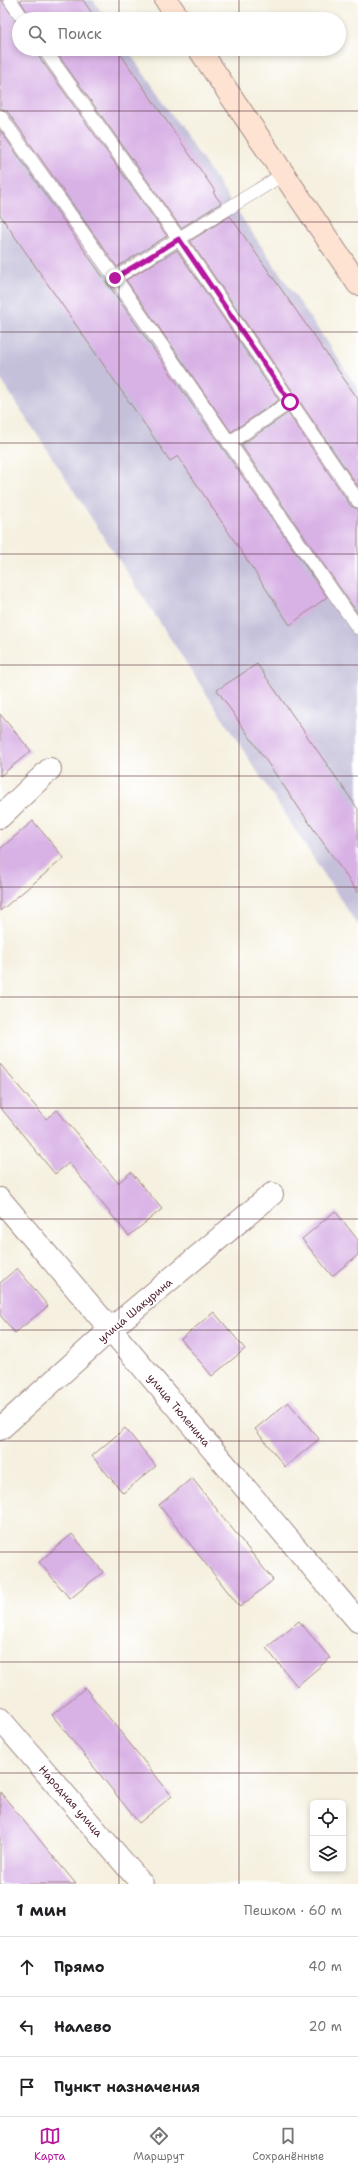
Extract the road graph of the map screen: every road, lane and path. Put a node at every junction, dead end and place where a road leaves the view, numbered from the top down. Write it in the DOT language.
graph roads {
  1 [pos="10,0"];
  2 [pos="166,0"];
  3 [pos="18,12"];
  4 [pos="174,12"];
  5 [pos="49,56"];
  6 [pos="204,56"];
  7 [pos="0,116"];
  8 [pos="284,174"];
  9 [pos="179,239"];
  10 [pos="115,278"];
  11 [pos="358,284"];
  12 [pos="290,402"];
  13 [pos="229,442"];
  14 [pos="358,501"];
  15 [pos="358,628"];
  16 [pos="50,769"];
  17 [pos="0,817"];
  18 [pos="272,1194"];
  19 [pos="0,1199"];
  20 [pos="111,1329"];
  21 [pos="0,1429"];
  22 [pos="358,1621"];
  23 [pos="0,1718"];
  24 [pos="142,1884"];
  1 -- 3 [label="lane"];
  2 -- 4 [label="street"];
  5 -- 9 [label="lane"];
  6 -- 8 [label="street"];
  7 -- 10 [label="lane"];
  8 -- 9 [label="lane"];
  8 -- 11 [label="street"];
  9 -- 10 [label="lane"];
  9 -- 12 [label="lane"];
  10 -- 13 [label="lane"];
  12 -- 13 [label="lane"];
  12 -- 14 [label="lane"];
  13 -- 15 [label="lane"];
  16 -- 17 [label="street"];
  18 -- 20 [label="street, улица Шакурина"];
  19 -- 20 [label="street, улица Тюленина"];
  20 -- 21 [label="street, улица Шакурина"];
  20 -- 22 [label="street, улица Тюленина"];
  23 -- 24 [label="street, Народная улица"];
}
